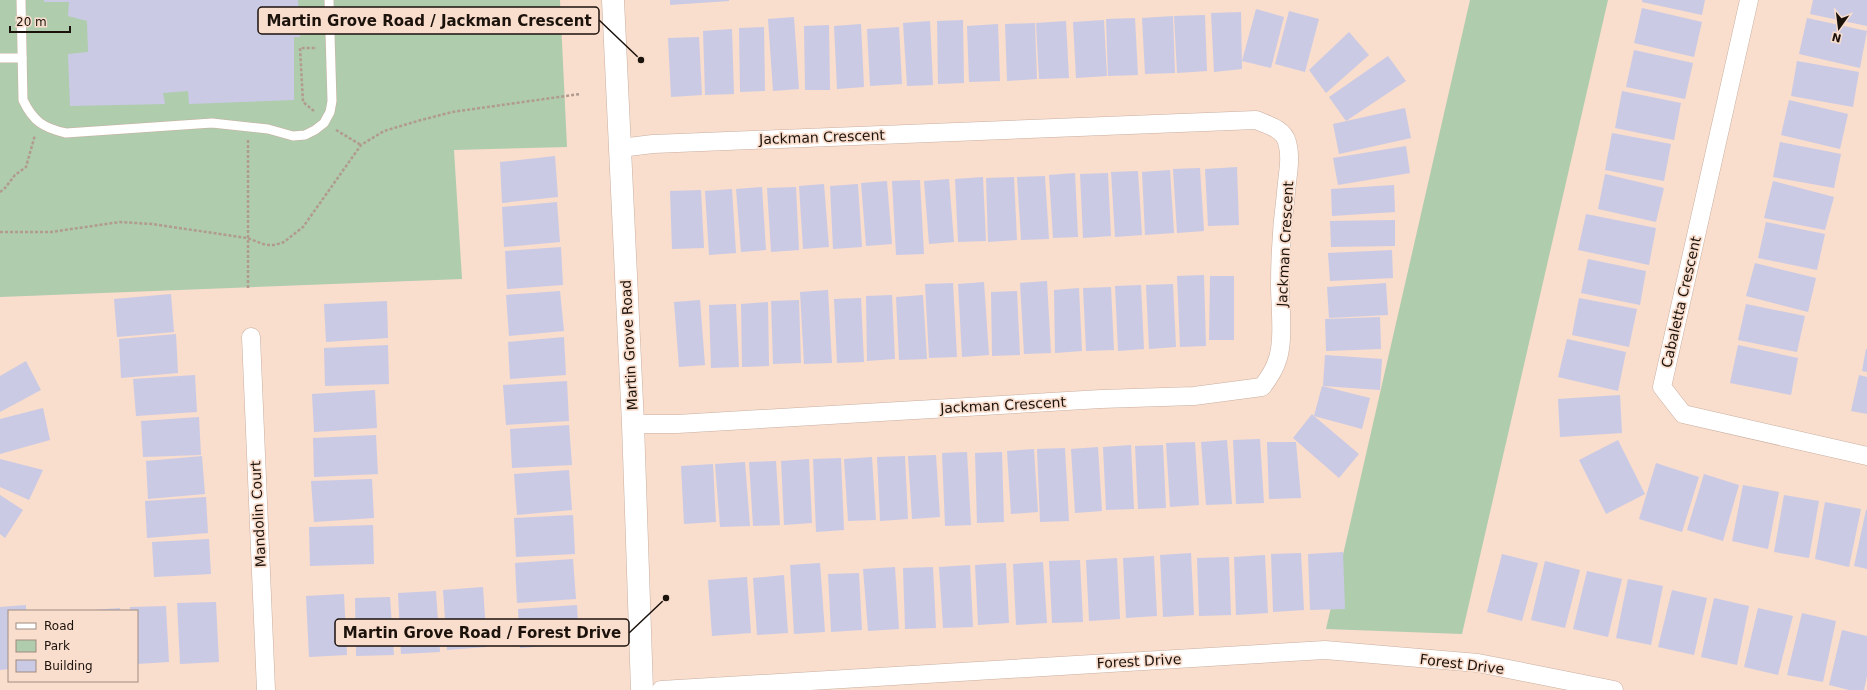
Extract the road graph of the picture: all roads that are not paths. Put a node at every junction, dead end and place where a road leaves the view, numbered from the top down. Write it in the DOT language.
graph roads {
  1 [pos="21,0"];
  2 [pos="329,0"];
  3 [pos="612,0"];
  4 [pos="1749,0"];
  5 [pos="0,58"];
  6 [pos="22,58"];
  7 [pos="620,148"];
  8 [pos="250,337"];
  9 [pos="633,424"];
  10 [pos="1867,456"];
  11 [pos="266,690"];
  12 [pos="642,690"];
  13 [pos="661,690"];
  14 [pos="1614,690"];
  1 -- 6 [label="lane"];
  2 -- 6 [label="lane"];
  3 -- 7 [label="street, Martin Grove Road"];
  4 -- 10 [label="street, Cabaletta Crescent"];
  5 -- 6 [label="lane"];
  7 -- 9 [label="street, Martin Grove Road"];
  7 -- 9 [label="street, Jackman Crescent"];
  8 -- 11 [label="street, Mandolin Court"];
  9 -- 12 [label="street, Martin Grove Road"];
  13 -- 14 [label="street, Forest Drive"];
}
